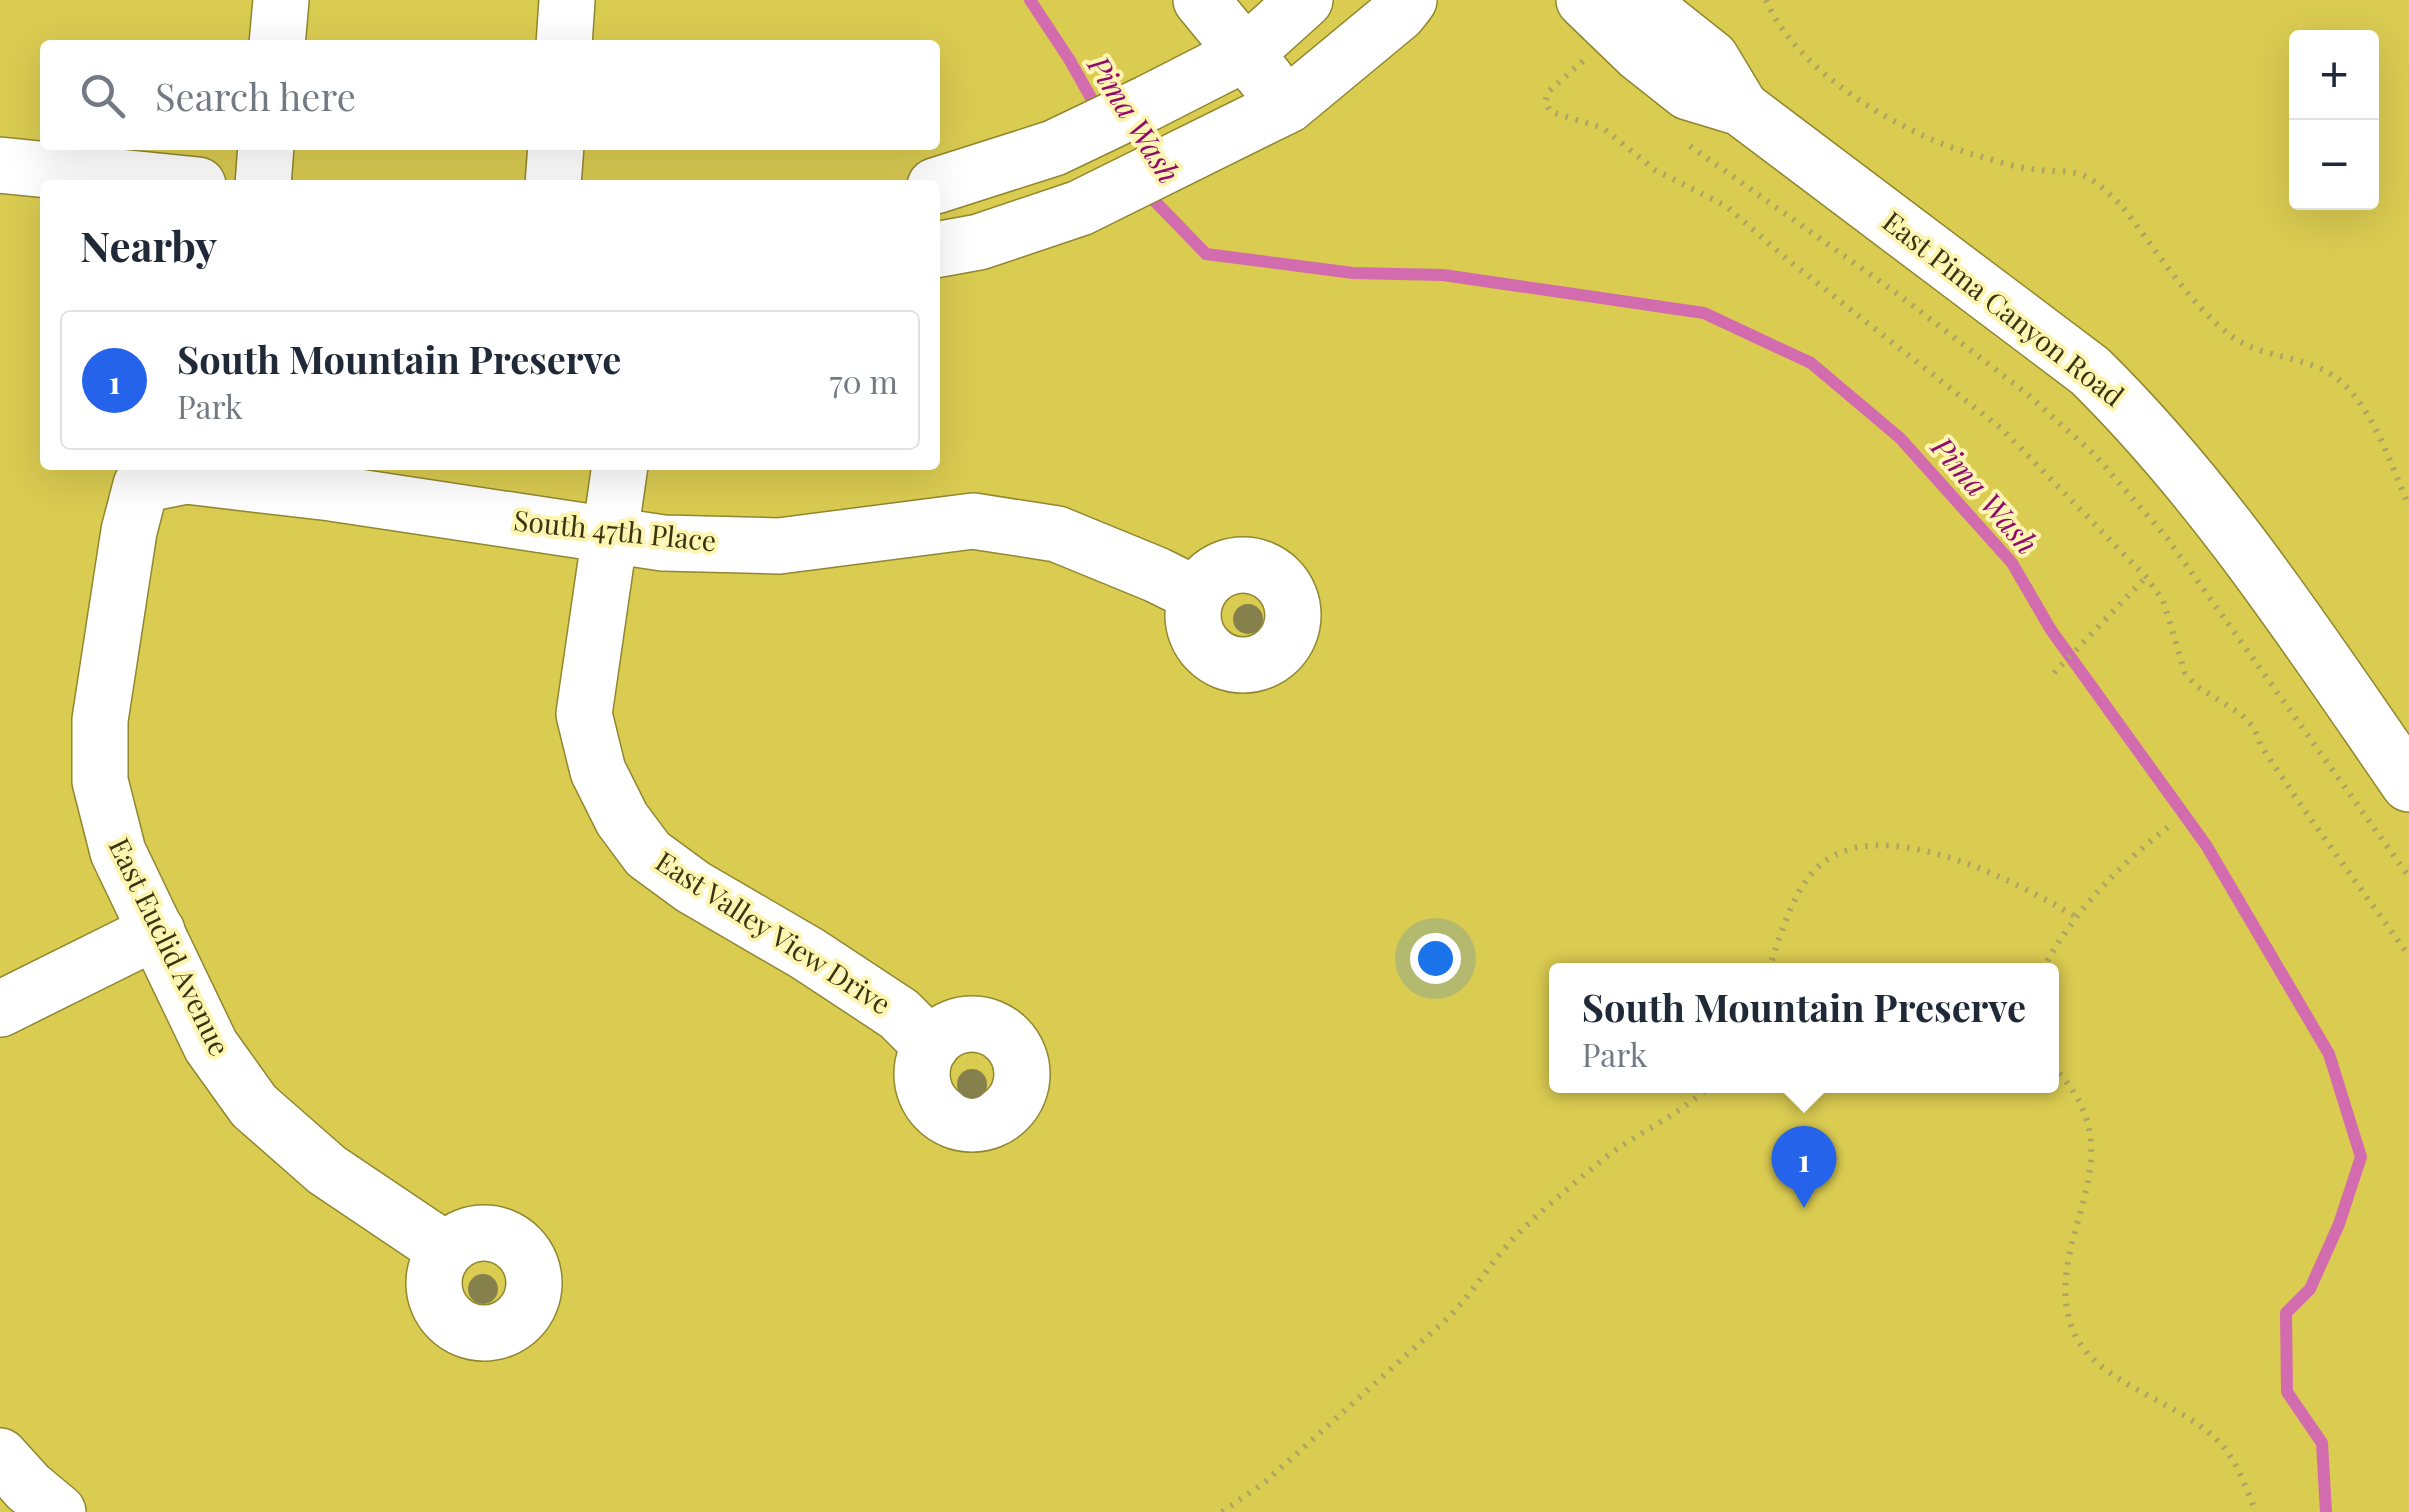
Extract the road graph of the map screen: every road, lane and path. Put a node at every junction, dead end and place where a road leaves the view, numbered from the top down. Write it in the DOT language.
graph roads {
  1 [pos="281,0"];
  2 [pos="567,0"];
  3 [pos="1202,0"];
  4 [pos="1305,0"];
  5 [pos="1410,0"];
  6 [pos="1622,0"];
  7 [pos="1766,0"];
  8 [pos="1588,26"];
  9 [pos="277,40"];
  10 [pos="564,40"];
  11 [pos="1246,53"];
  12 [pos="1288,105"];
  13 [pos="1742,108"];
  14 [pos="1684,141"];
  15 [pos="266,150"];
  16 [pos="556,150"];
  17 [pos="0,165"];
  18 [pos="148,180"];
  19 [pos="262,180"];
  20 [pos="553,180"];
  21 [pos="940,184"];
  22 [pos="940,249"];
  23 [pos="619,470"];
  24 [pos="141,484"];
  25 [pos="2409,506"];
  26 [pos="609,535"];
  27 [pos="2146,577"];
  28 [pos="1197,595"];
  29 [pos="2054,673"];
  30 [pos="2409,784"];
  31 [pos="2172,824"];
  32 [pos="2409,877"];
  33 [pos="2076,917"];
  34 [pos="156,932"];
  35 [pos="2409,956"];
  36 [pos="1771,963"];
  37 [pos="2046,963"];
  38 [pos="0,1010"];
  39 [pos="932,1046"];
  40 [pos="2059,1073"];
  41 [pos="1700,1093"];
  42 [pos="446,1250"];
  43 [pos="0,1456"];
  44 [pos="58,1512"];
  45 [pos="1222,1512"];
  46 [pos="2256,1512"];
  1 -- 9 [label="street"];
  2 -- 10 [label="street"];
  3 -- 11 [label="street"];
  4 -- 11 [label="street"];
  5 -- 12 [label="street"];
  6 -- 13 [label="street, East Pima Canyon Road"];
  7 -- 25 [label="path"];
  8 -- 13 [label="street, East Pima Canyon Road"];
  8 -- 27 [label="path"];
  11 -- 12 [label="street"];
  11 -- 21 [label="street"];
  12 -- 22 [label="street"];
  13 -- 30 [label="street, East Pima Canyon Road"];
  14 -- 32 [label="path"];
  15 -- 19 [label="street"];
  16 -- 20 [label="street"];
  17 -- 18 [label="street"];
  23 -- 26 [label="street, East Valley View Drive"];
  24 -- 26 [label="street, South 47th Place"];
  24 -- 34 [label="street, East Euclid Avenue"];
  26 -- 28 [label="street, South 47th Place"];
  26 -- 39 [label="street, East Valley View Drive"];
  27 -- 29 [label="path"];
  27 -- 35 [label="path"];
  31 -- 33 [label="path"];
  33 -- 36 [label="path"];
  33 -- 37 [label="path"];
  34 -- 38 [label="street"];
  34 -- 42 [label="street, East Euclid Avenue"];
  40 -- 46 [label="path"];
  41 -- 45 [label="path"];
  43 -- 44 [label="street"];
}
